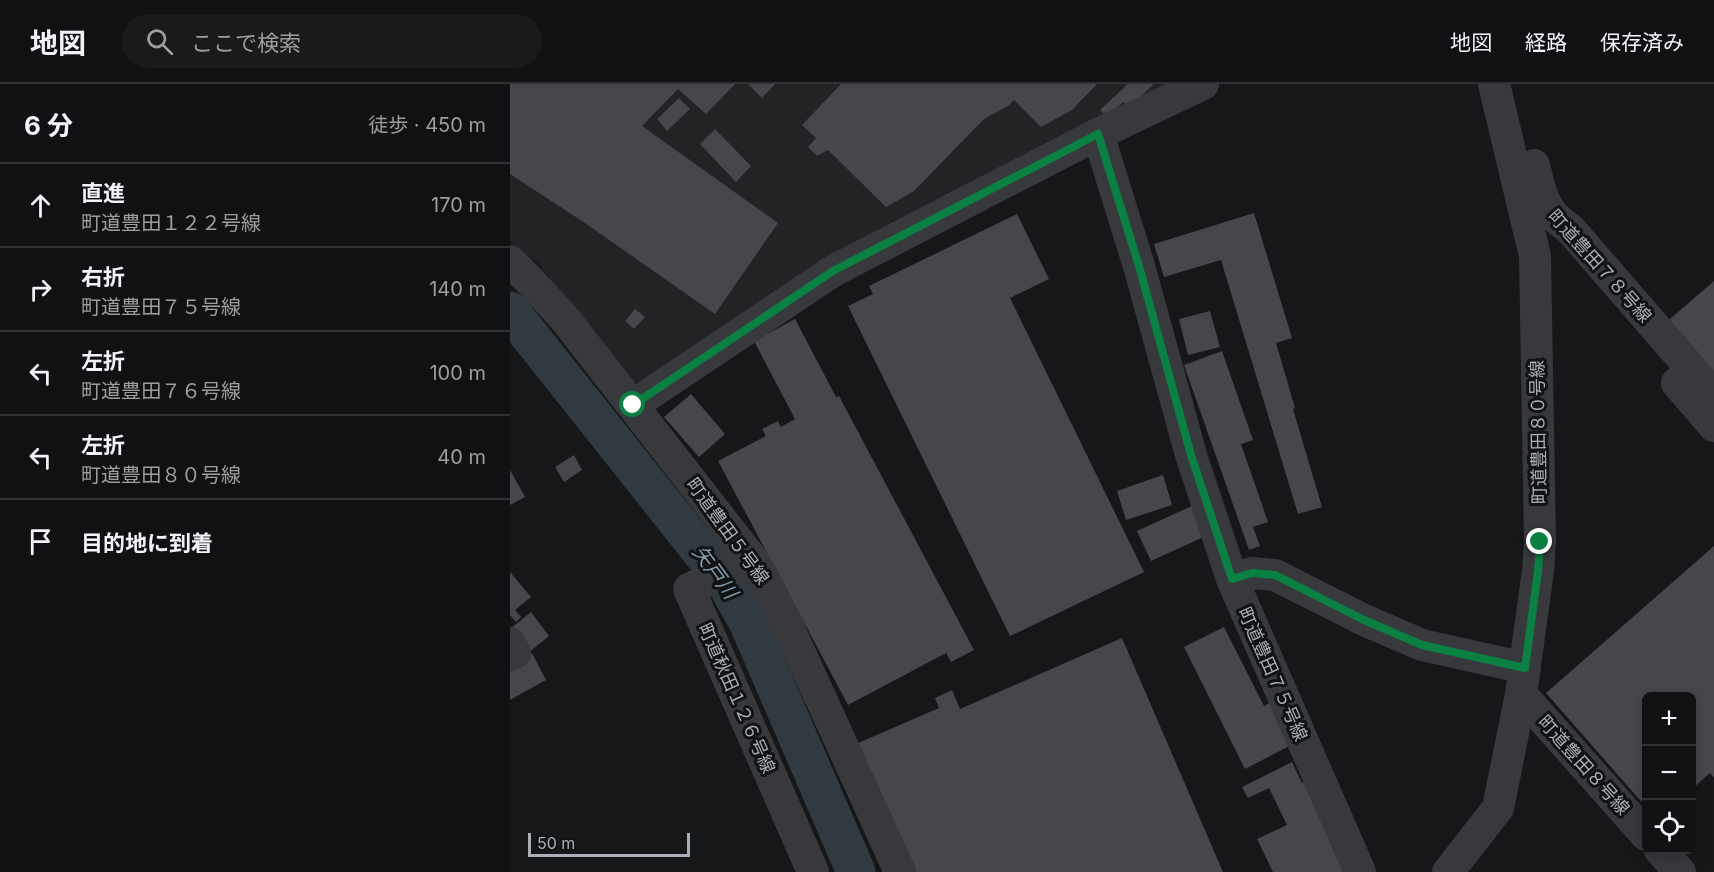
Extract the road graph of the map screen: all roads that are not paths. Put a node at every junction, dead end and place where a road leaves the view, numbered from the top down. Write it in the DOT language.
graph roads {
  1 [pos="1203,84"];
  2 [pos="1494,84"];
  3 [pos="1514,84"];
  4 [pos="1098,134"];
  5 [pos="1528,223"];
  6 [pos="510,261"];
  7 [pos="1714,395"];
  8 [pos="633,405"];
  9 [pos="1714,426"];
  10 [pos="752,558"];
  11 [pos="1232,579"];
  12 [pos="510,643"];
  13 [pos="510,655"];
  14 [pos="1523,681"];
  15 [pos="1642,829"];
  16 [pos="1664,854"];
  17 [pos="813,872"];
  18 [pos="900,872"];
  19 [pos="1360,872"];
  20 [pos="1448,872"];
  21 [pos="1680,872"];
  1 -- 4 [label="street"];
  2 -- 5 [label="street, 町道豊田８０号線"];
  3 -- 7 [label="street, 町道豊田７８号線"];
  4 -- 8 [label="street"];
  4 -- 11 [label="street, 町道豊田７５号線"];
  5 -- 9 [label="street"];
  5 -- 14 [label="street, 町道豊田８０号線"];
  6 -- 8 [label="street, 町道豊田５号線"];
  8 -- 10 [label="street, 町道豊田５号線"];
  10 -- 17 [label="street, 町道秋田１２６号線"];
  10 -- 18 [label="street, 町道豊田５号線"];
  11 -- 14 [label="street"];
  11 -- 19 [label="street, 町道豊田７５号線"];
  12 -- 13 [label="street"];
  14 -- 15 [label="street, 町道豊田８号線"];
  14 -- 20 [label="street, 町道豊田８０号線"];
  16 -- 21 [label="street"];
}
